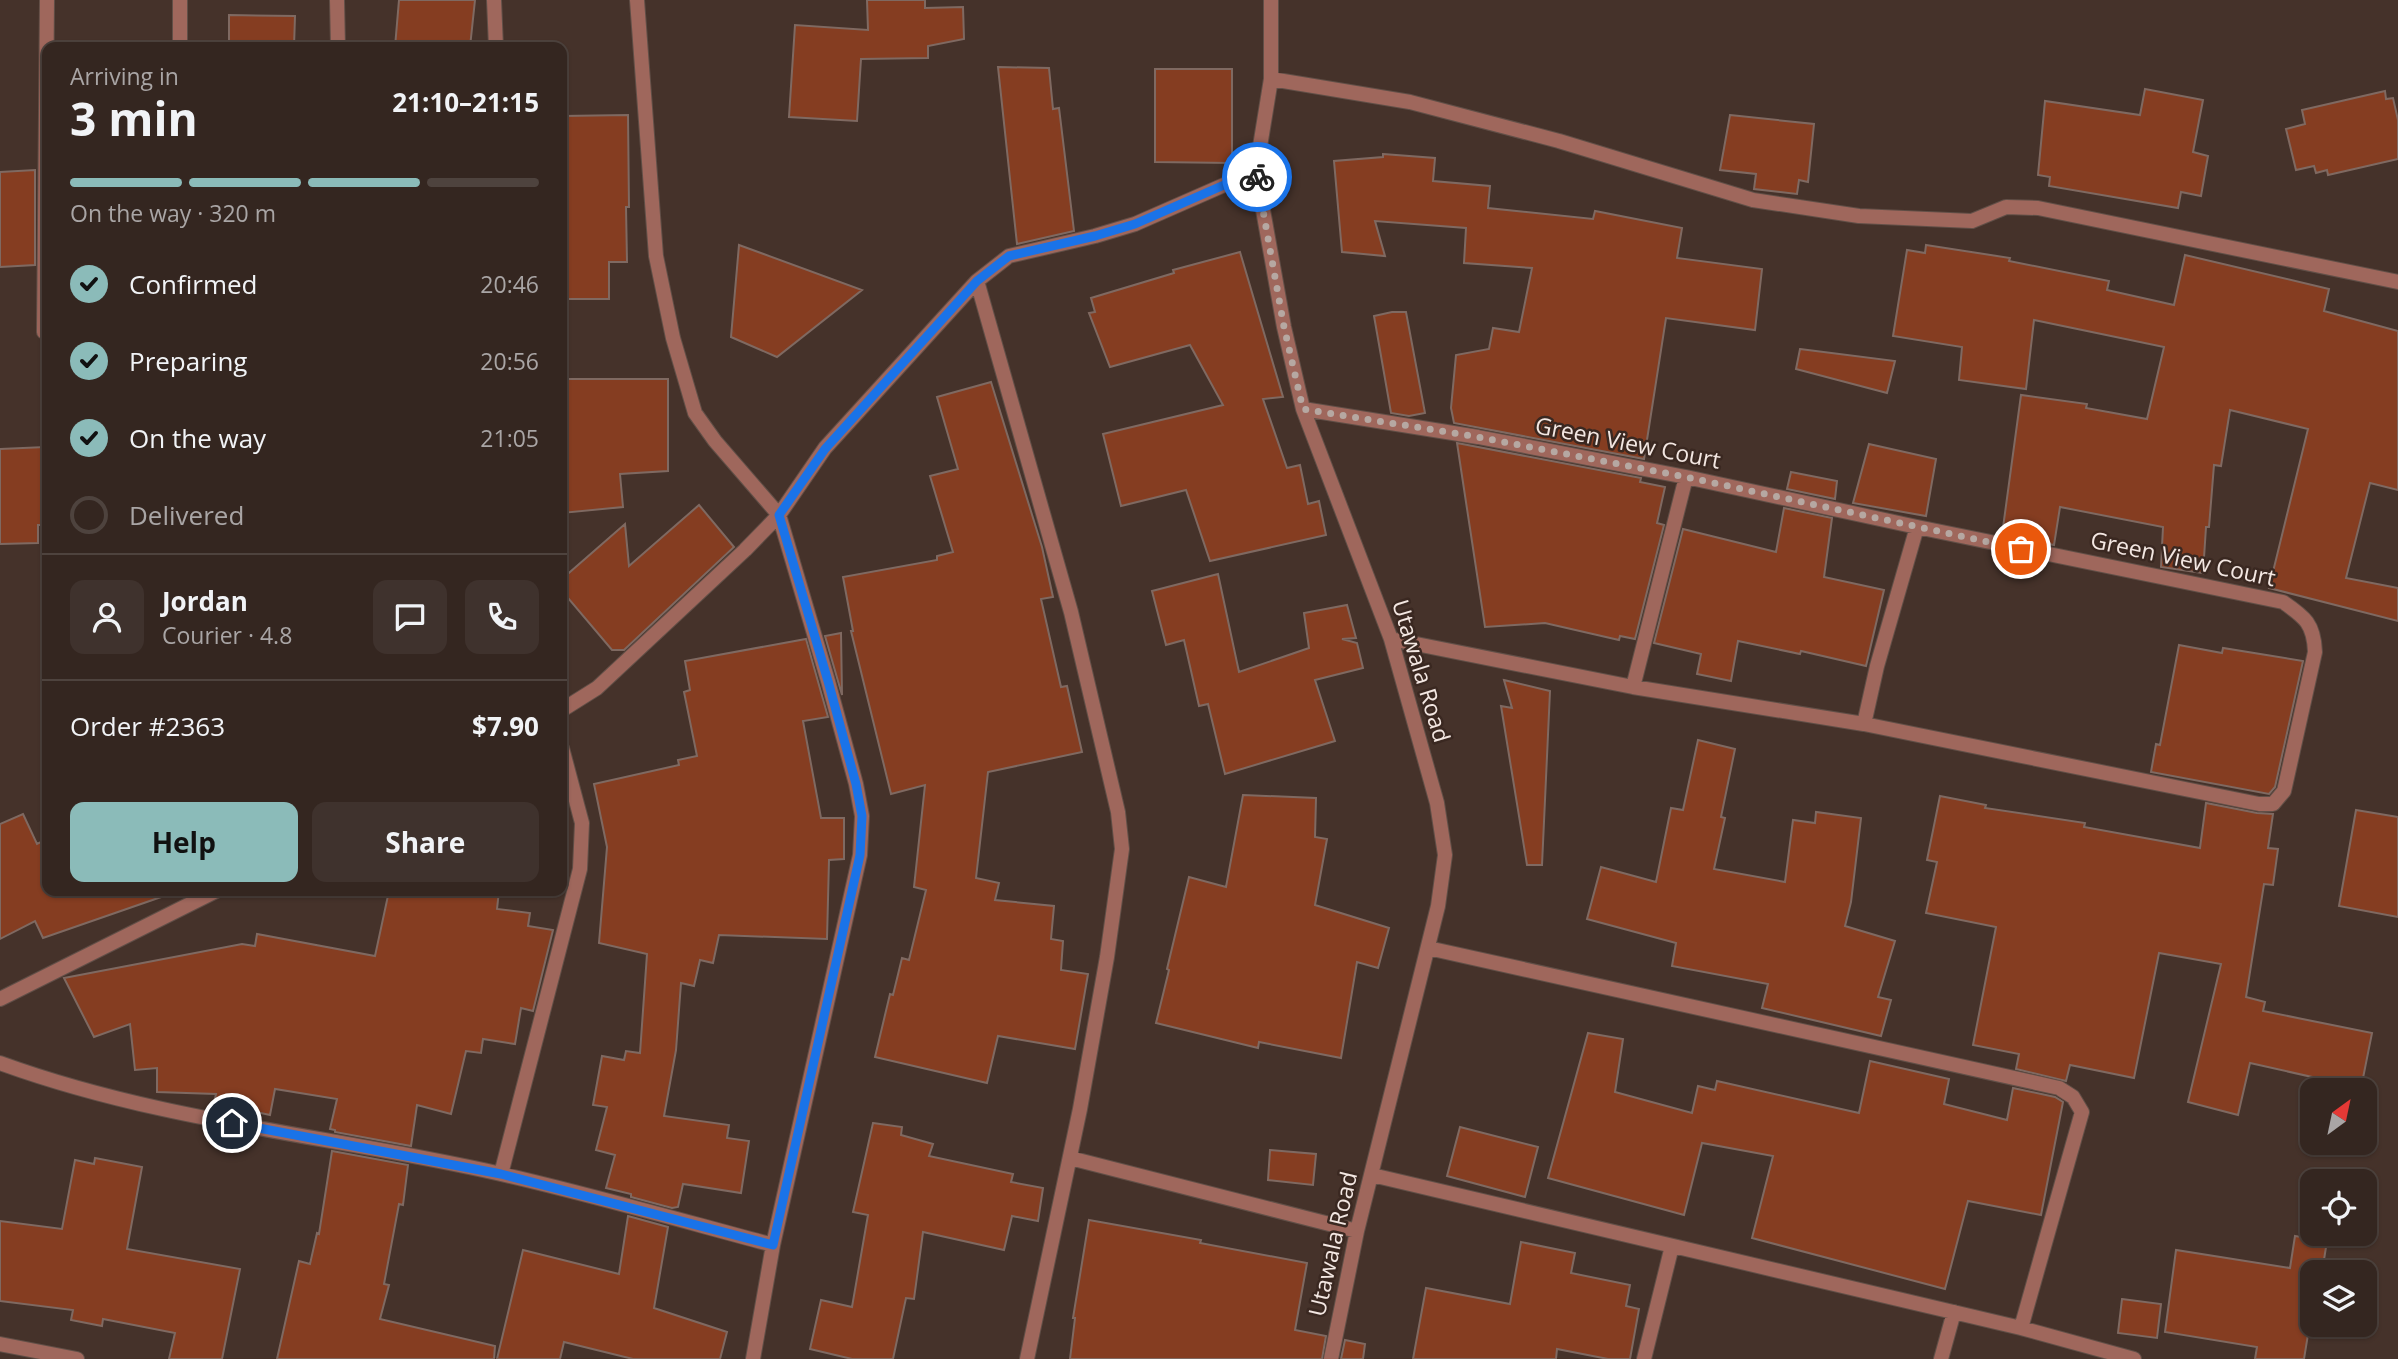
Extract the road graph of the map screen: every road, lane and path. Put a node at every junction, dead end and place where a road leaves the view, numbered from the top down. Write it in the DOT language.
graph roads {
  1 [pos="47,0"];
  2 [pos="180,0"];
  3 [pos="337,0"];
  4 [pos="494,0"];
  5 [pos="637,0"];
  6 [pos="1271,0"];
  7 [pos="47,42"];
  8 [pos="180,42"];
  9 [pos="338,42"];
  10 [pos="496,42"];
  11 [pos="1271,79"];
  12 [pos="1256,171"];
  13 [pos="2397,279"];
  14 [pos="977,281"];
  15 [pos="1303,409"];
  16 [pos="1686,477"];
  17 [pos="779,515"];
  18 [pos="1917,527"];
  19 [pos="1391,639"];
  20 [pos="1633,687"];
  21 [pos="567,707"];
  22 [pos="1864,724"];
  23 [pos="567,767"];
  24 [pos="206,896"];
  25 [pos="1428,948"];
  26 [pos="0,999"];
  27 [pos="0,1063"];
  28 [pos="1070,1158"];
  29 [pos="501,1174"];
  30 [pos="1372,1175"];
  31 [pos="1357,1231"];
  32 [pos="773,1245"];
  33 [pos="1672,1246"];
  34 [pos="1954,1312"];
  35 [pos="2021,1328"];
  36 [pos="0,1344"];
  37 [pos="77,1359"];
  38 [pos="753,1359"];
  39 [pos="1027,1359"];
  40 [pos="1331,1359"];
  41 [pos="1644,1359"];
  42 [pos="1941,1359"];
  43 [pos="2134,1359"];
  1 -- 7 [label="street"];
  2 -- 8 [label="street"];
  3 -- 9 [label="street"];
  4 -- 10 [label="street"];
  5 -- 17 [label="street"];
  6 -- 11 [label="street, Utawala Road"];
  11 -- 12 [label="street, Utawala Road"];
  11 -- 13 [label="street"];
  12 -- 14 [label="street"];
  12 -- 15 [label="street, Utawala Road"];
  14 -- 17 [label="street"];
  14 -- 28 [label="street"];
  15 -- 16 [label="street, Green View Court"];
  15 -- 19 [label="street, Utawala Road"];
  16 -- 18 [label="street, Green View Court"];
  16 -- 20 [label="street"];
  17 -- 21 [label="street"];
  17 -- 32 [label="street"];
  18 -- 22 [label="street"];
  18 -- 22 [label="street, Green View Court"];
  19 -- 20 [label="street, Green View Court"];
  19 -- 25 [label="street, Utawala Road"];
  20 -- 22 [label="street, Green View Court"];
  23 -- 29 [label="street"];
  24 -- 26 [label="street"];
  25 -- 30 [label="street, Utawala Road"];
  25 -- 35 [label="street"];
  27 -- 29 [label="street"];
  28 -- 31 [label="street"];
  28 -- 39 [label="street"];
  29 -- 32 [label="street"];
  30 -- 31 [label="street, Utawala Road"];
  30 -- 33 [label="street"];
  31 -- 40 [label="street, Utawala Road"];
  32 -- 38 [label="street"];
  33 -- 34 [label="street"];
  33 -- 41 [label="street"];
  34 -- 35 [label="street"];
  34 -- 42 [label="street"];
  35 -- 43 [label="street"];
  36 -- 37 [label="street"];
}
